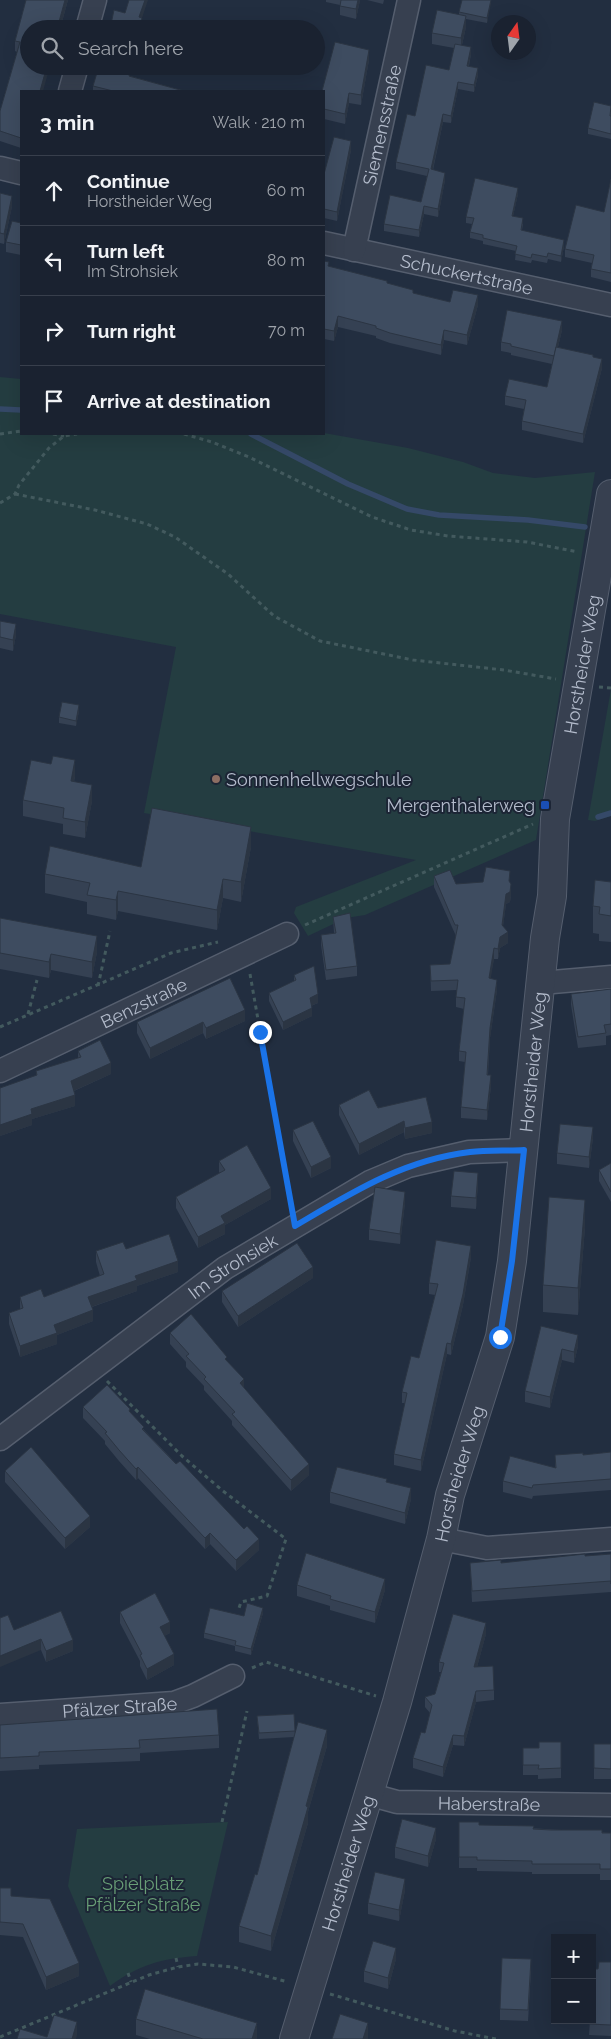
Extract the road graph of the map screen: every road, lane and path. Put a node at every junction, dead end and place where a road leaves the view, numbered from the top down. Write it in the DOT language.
graph roads {
  1 [pos="95,0"];
  2 [pos="409,0"];
  3 [pos="89,20"];
  4 [pos="74,75"];
  5 [pos="70,90"];
  6 [pos="0,168"];
  7 [pos="20,173"];
  8 [pos="325,243"];
  9 [pos="354,250"];
  10 [pos="611,305"];
  11 [pos="20,431"];
  12 [pos="0,434"];
  13 [pos="58,435"];
  14 [pos="71,435"];
  15 [pos="188,435"];
  16 [pos="64,436"];
  17 [pos="15,494"];
  18 [pos="611,494"];
  19 [pos="0,503"];
  20 [pos="600,551"];
  21 [pos="611,584"];
  22 [pos="578,684"];
  23 [pos="555,819"];
  24 [pos="552,896"];
  25 [pos="110,931"];
  26 [pos="286,934"];
  27 [pos="227,940"];
  28 [pos="247,954"];
  29 [pos="611,977"];
  30 [pos="37,980"];
  31 [pos="541,983"];
  32 [pos="98,986"];
  33 [pos="28,1014"];
  34 [pos="0,1027"];
  35 [pos="0,1071"];
  36 [pos="524,1150"];
  37 [pos="295,1226"];
  38 [pos="94,1368"];
  39 [pos="0,1439"];
  40 [pos="441,1539"];
  41 [pos="611,1539"];
  42 [pos="239,1608"];
  43 [pos="233,1676"];
  44 [pos="397,1702"];
  45 [pos="247,1711"];
  46 [pos="0,1714"];
  47 [pos="368,1794"];
  48 [pos="611,1805"];
  49 [pos="222,1822"];
  50 [pos="176,1958"];
  51 [pos="178,1967"];
  52 [pos="128,1973"];
  53 [pos="131,1982"];
  54 [pos="309,1988"];
  55 [pos="0,2037"];
  56 [pos="294,2039"];
  57 [pos="496,2039"];
  1 -- 3 [label="street"];
  2 -- 9 [label="street, Siemensstraße"];
  4 -- 5 [label="street"];
  6 -- 7 [label="street"];
  8 -- 9 [label="street, Schuckertstraße"];
  9 -- 10 [label="street, Schuckertstraße"];
  11 -- 12 [label="path"];
  13 -- 16 [label="path"];
  14 -- 16 [label="path"];
  15 -- 20 [label="path"];
  16 -- 17 [label="path"];
  17 -- 19 [label="path"];
  17 -- 22 [label="path"];
  18 -- 20 [label="street, Horstheider Weg"];
  20 -- 22 [label="street, Horstheider Weg"];
  21 -- 24 [label="street, Horstheider Weg"];
  22 -- 23 [label="street, Horstheider Weg"];
  23 -- 24 [label="street, Horstheider Weg"];
  23 -- 26 [label="path"];
  24 -- 31 [label="street, Horstheider Weg"];
  25 -- 32 [label="path"];
  26 -- 28 [label="street, Benzstraße"];
  27 -- 32 [label="path"];
  28 -- 35 [label="street, Benzstraße"];
  28 -- 37 [label="path"];
  29 -- 31 [label="street"];
  30 -- 33 [label="path"];
  31 -- 36 [label="street, Horstheider Weg"];
  32 -- 33 [label="path"];
  33 -- 34 [label="path"];
  36 -- 37 [label="street, Im Strohsiek"];
  36 -- 40 [label="street, Horstheider Weg"];
  37 -- 38 [label="street, Im Strohsiek"];
  38 -- 39 [label="street, Im Strohsiek"];
  38 -- 42 [label="path"];
  40 -- 41 [label="street"];
  40 -- 44 [label="street, Horstheider Weg"];
  43 -- 44 [label="path"];
  43 -- 46 [label="street, Pfälzer Straße"];
  44 -- 47 [label="street, Horstheider Weg"];
  45 -- 49 [label="path"];
  47 -- 48 [label="street, Haberstraße"];
  47 -- 54 [label="street, Horstheider Weg"];
  50 -- 51 [label="path"];
  51 -- 53 [label="path"];
  51 -- 54 [label="path"];
  52 -- 53 [label="path"];
  53 -- 55 [label="path"];
  54 -- 56 [label="street, Horstheider Weg"];
  54 -- 57 [label="path"];
}
